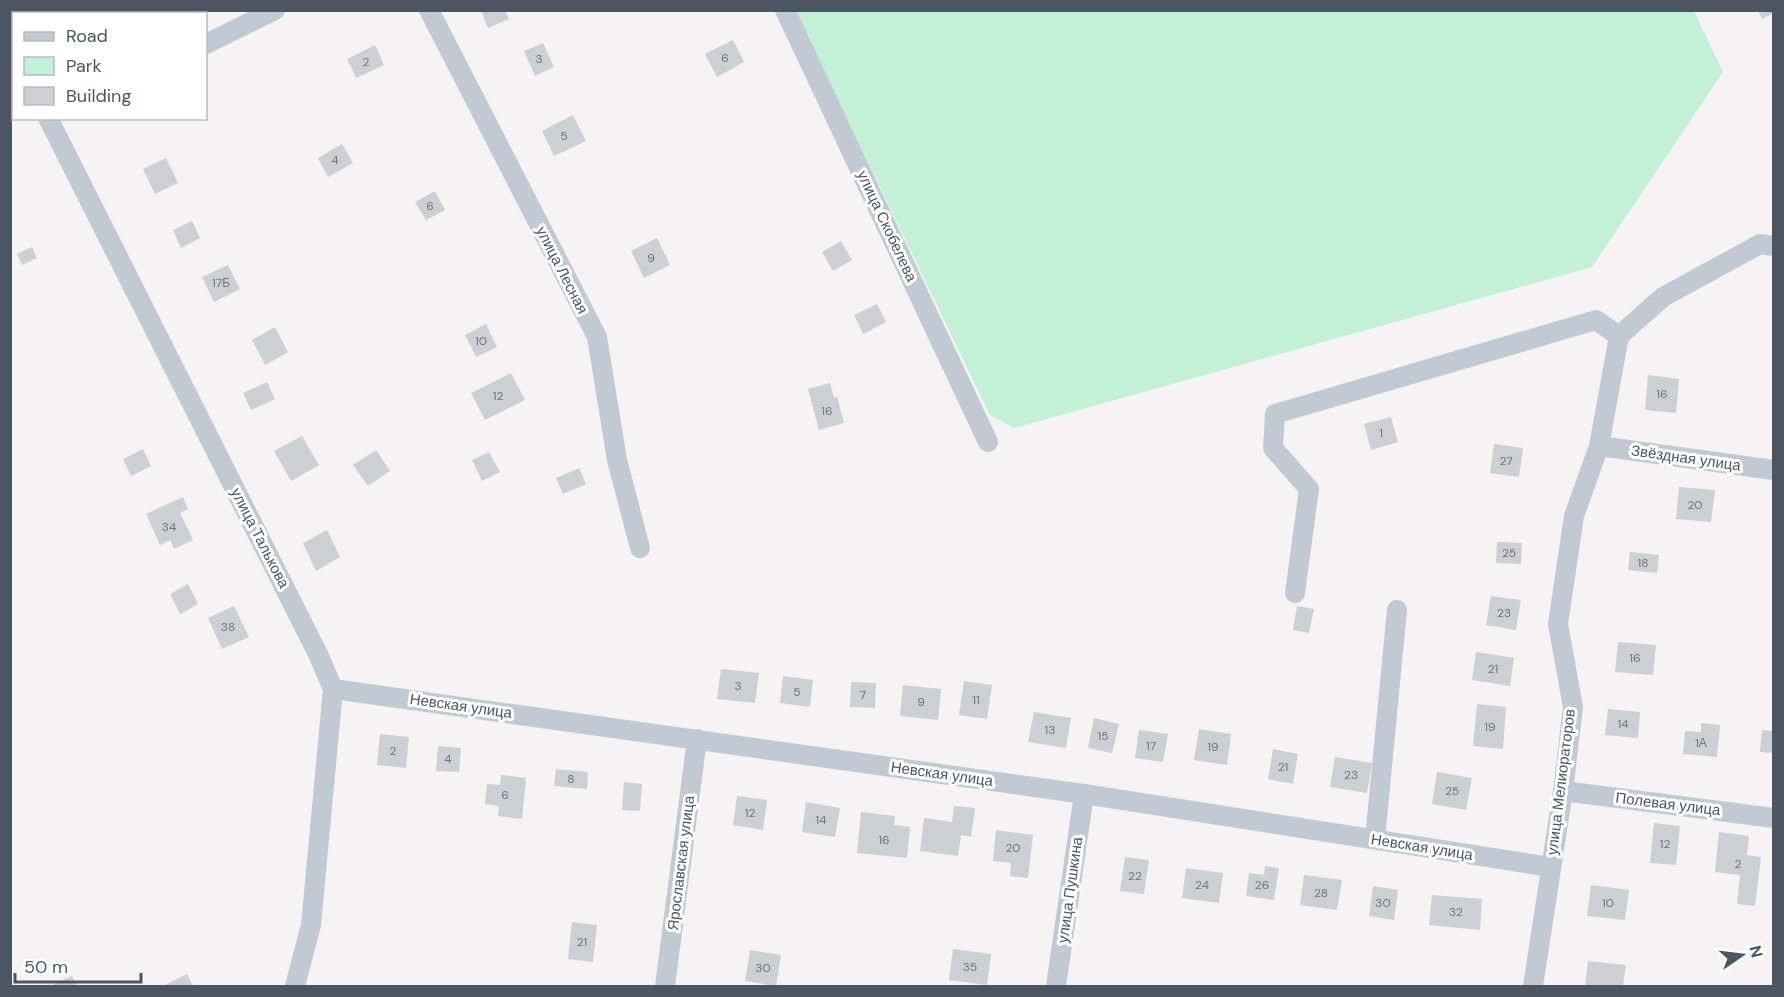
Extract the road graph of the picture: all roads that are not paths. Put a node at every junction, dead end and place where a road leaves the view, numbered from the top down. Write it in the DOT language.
graph roads {
  1 [pos="275,10"];
  2 [pos="429,10"];
  3 [pos="785,10"];
  4 [pos="207,44"];
  5 [pos="50,120"];
  6 [pos="1773,246"];
  7 [pos="1620,336"];
  8 [pos="988,442"];
  9 [pos="1599,446"];
  10 [pos="1773,470"];
  11 [pos="640,548"];
  12 [pos="1295,593"];
  13 [pos="1397,610"];
  14 [pos="333,689"];
  15 [pos="697,739"];
  16 [pos="1563,791"];
  17 [pos="1084,794"];
  18 [pos="1773,818"];
  19 [pos="1375,839"];
  20 [pos="1550,867"];
  21 [pos="295,987"];
  22 [pos="665,987"];
  23 [pos="1056,987"];
  24 [pos="1533,987"];
  1 -- 4 [label="street"];
  2 -- 11 [label="street, улица Лесная"];
  3 -- 8 [label="street, улица Скобелева"];
  5 -- 14 [label="street, улица Талькова"];
  6 -- 7 [label="street"];
  7 -- 9 [label="street, улица Мелиораторов"];
  7 -- 12 [label="street"];
  9 -- 10 [label="street, Звёздная улица"];
  9 -- 16 [label="street, улица Мелиораторов"];
  13 -- 19 [label="street"];
  14 -- 15 [label="street, Невская улица"];
  14 -- 21 [label="street, улица Талькова"];
  15 -- 17 [label="street, Невская улица"];
  15 -- 22 [label="street, Ярославская улица"];
  16 -- 18 [label="street, Полевая улица"];
  16 -- 20 [label="street, улица Мелиораторов"];
  17 -- 19 [label="street, Невская улица"];
  17 -- 23 [label="street, улица Пушкина"];
  19 -- 20 [label="street, Невская улица"];
  20 -- 24 [label="street, улица Мелиораторов"];
}
